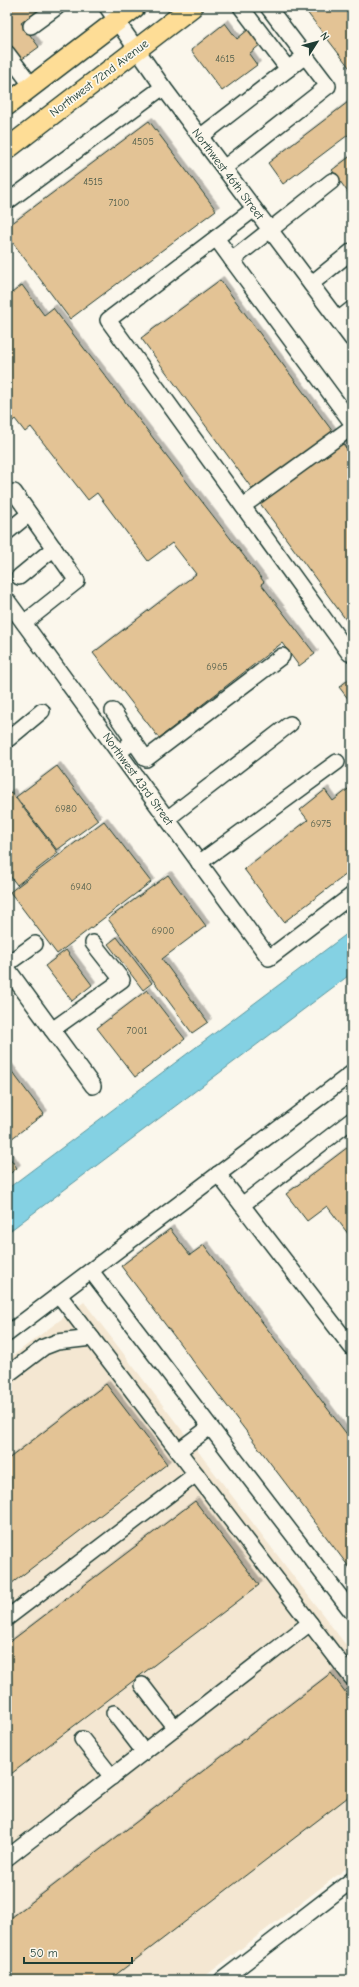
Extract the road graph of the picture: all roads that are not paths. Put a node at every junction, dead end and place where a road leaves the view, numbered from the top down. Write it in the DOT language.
graph roads {
  1 [pos="56,7"];
  2 [pos="135,7"];
  3 [pos="192,7"];
  4 [pos="241,7"];
  5 [pos="268,7"];
  6 [pos="113,14"];
  7 [pos="31,26"];
  8 [pos="136,49"];
  9 [pos="7,53"];
  10 [pos="305,56"];
  11 [pos="288,69"];
  12 [pos="32,86"];
  13 [pos="163,87"];
  14 [pos="7,105"];
  15 [pos="200,137"];
  16 [pos="7,149"];
  17 [pos="224,168"];
  18 [pos="332,181"];
  19 [pos="7,202"];
  20 [pos="254,209"];
  21 [pos="270,230"];
  22 [pos="216,238"];
  23 [pos="352,251"];
  24 [pos="232,260"];
  25 [pos="311,284"];
  26 [pos="352,309"];
  27 [pos="338,320"];
  28 [pos="352,339"];
  29 [pos="352,423"];
  30 [pos="352,427"];
  31 [pos="9,490"];
  32 [pos="243,506"];
  33 [pos="29,514"];
  34 [pos="7,532"];
  35 [pos="54,548"];
  36 [pos="19,577"];
  37 [pos="7,600"];
  38 [pos="24,624"];
  39 [pos="349,653"];
  40 [pos="282,656"];
  41 [pos="42,711"];
  42 [pos="113,711"];
  43 [pos="290,724"];
  44 [pos="7,740"];
  45 [pos="133,740"];
  46 [pos="119,753"];
  47 [pos="336,762"];
  48 [pos="167,819"];
  49 [pos="199,863"];
  50 [pos="352,895"];
  51 [pos="94,943"];
  52 [pos="35,944"];
  53 [pos="7,964"];
  54 [pos="7,968"];
  55 [pos="52,1030"];
  56 [pos="352,1073"];
  57 [pos="93,1086"];
  58 [pos="352,1120"];
  59 [pos="218,1174"];
  60 [pos="242,1205"];
  61 [pos="91,1271"];
  62 [pos="59,1295"];
  63 [pos="7,1334"];
  64 [pos="92,1338"];
  65 [pos="352,1348"];
  66 [pos="7,1376"];
  67 [pos="210,1427"];
  68 [pos="178,1451"];
  69 [pos="196,1474"];
  70 [pos="352,1612"];
  71 [pos="7,1618"];
  72 [pos="310,1623"];
  73 [pos="352,1678"];
  74 [pos="142,1685"];
  75 [pos="114,1713"];
  76 [pos="174,1728"];
  77 [pos="82,1739"];
  78 [pos="144,1752"];
  79 [pos="112,1777"];
  80 [pos="7,1858"];
  81 [pos="352,1880"];
  82 [pos="222,1980"];
  1 -- 7 [label="street"];
  2 -- 6 [label="main road"];
  3 -- 8 [label="main road, Northwest 72nd Avenue"];
  4 -- 11 [label="street"];
  5 -- 10 [label="street"];
  6 -- 8 [label="street, Northwest 46th Street"];
  6 -- 12 [label="main road"];
  8 -- 13 [label="street, Northwest 46th Street"];
  8 -- 16 [label="main road, Northwest 72nd Avenue"];
  9 -- 12 [label="street"];
  10 -- 11 [label="street"];
  10 -- 17 [label="street"];
  11 -- 15 [label="street"];
  12 -- 14 [label="main road"];
  13 -- 15 [label="street, Northwest 46th Street"];
  13 -- 19 [label="street"];
  15 -- 17 [label="street, Northwest 46th Street"];
  17 -- 20 [label="street, Northwest 46th Street"];
  18 -- 21 [label="street"];
  20 -- 21 [label="street, Northwest 46th Street"];
  20 -- 22 [label="street"];
  21 -- 24 [label="street"];
  21 -- 25 [label="street, Northwest 46th Street"];
  22 -- 24 [label="street"];
  22 -- 32 [label="street"];
  23 -- 25 [label="street"];
  24 -- 29 [label="street"];
  25 -- 27 [label="street, Northwest 46th Street"];
  26 -- 27 [label="street"];
  27 -- 28 [label="street, Northwest 46th Street"];
  30 -- 32 [label="street"];
  31 -- 33 [label="street"];
  32 -- 39 [label="street"];
  33 -- 34 [label="street"];
  33 -- 35 [label="street"];
  35 -- 36 [label="street"];
  35 -- 38 [label="street"];
  37 -- 38 [label="street, Northwest 43rd Street"];
  38 -- 46 [label="street, Northwest 43rd Street"];
  40 -- 45 [label="street"];
  41 -- 44 [label="street"];
  42 -- 45 [label="street"];
  43 -- 48 [label="street"];
  45 -- 46 [label="street"];
  46 -- 48 [label="street, Northwest 43rd Street"];
  47 -- 49 [label="street"];
  48 -- 49 [label="street, Northwest 43rd Street"];
  49 -- 50 [label="street, Northwest 43rd Street"];
  51 -- 55 [label="street"];
  52 -- 53 [label="street"];
  54 -- 55 [label="street"];
  55 -- 57 [label="street"];
  56 -- 59 [label="street"];
  58 -- 60 [label="street"];
  59 -- 60 [label="street"];
  59 -- 61 [label="street"];
  60 -- 65 [label="street"];
  61 -- 62 [label="street"];
  61 -- 67 [label="street"];
  62 -- 63 [label="street"];
  62 -- 64 [label="street"];
  64 -- 66 [label="street"];
  64 -- 68 [label="street"];
  67 -- 68 [label="street"];
  67 -- 70 [label="street"];
  68 -- 69 [label="street"];
  69 -- 71 [label="street"];
  69 -- 72 [label="street"];
  72 -- 73 [label="street"];
  72 -- 76 [label="street"];
  74 -- 76 [label="street"];
  75 -- 78 [label="street"];
  76 -- 78 [label="street"];
  77 -- 79 [label="street"];
  78 -- 79 [label="street"];
  79 -- 80 [label="street"];
  81 -- 82 [label="street"];
}
